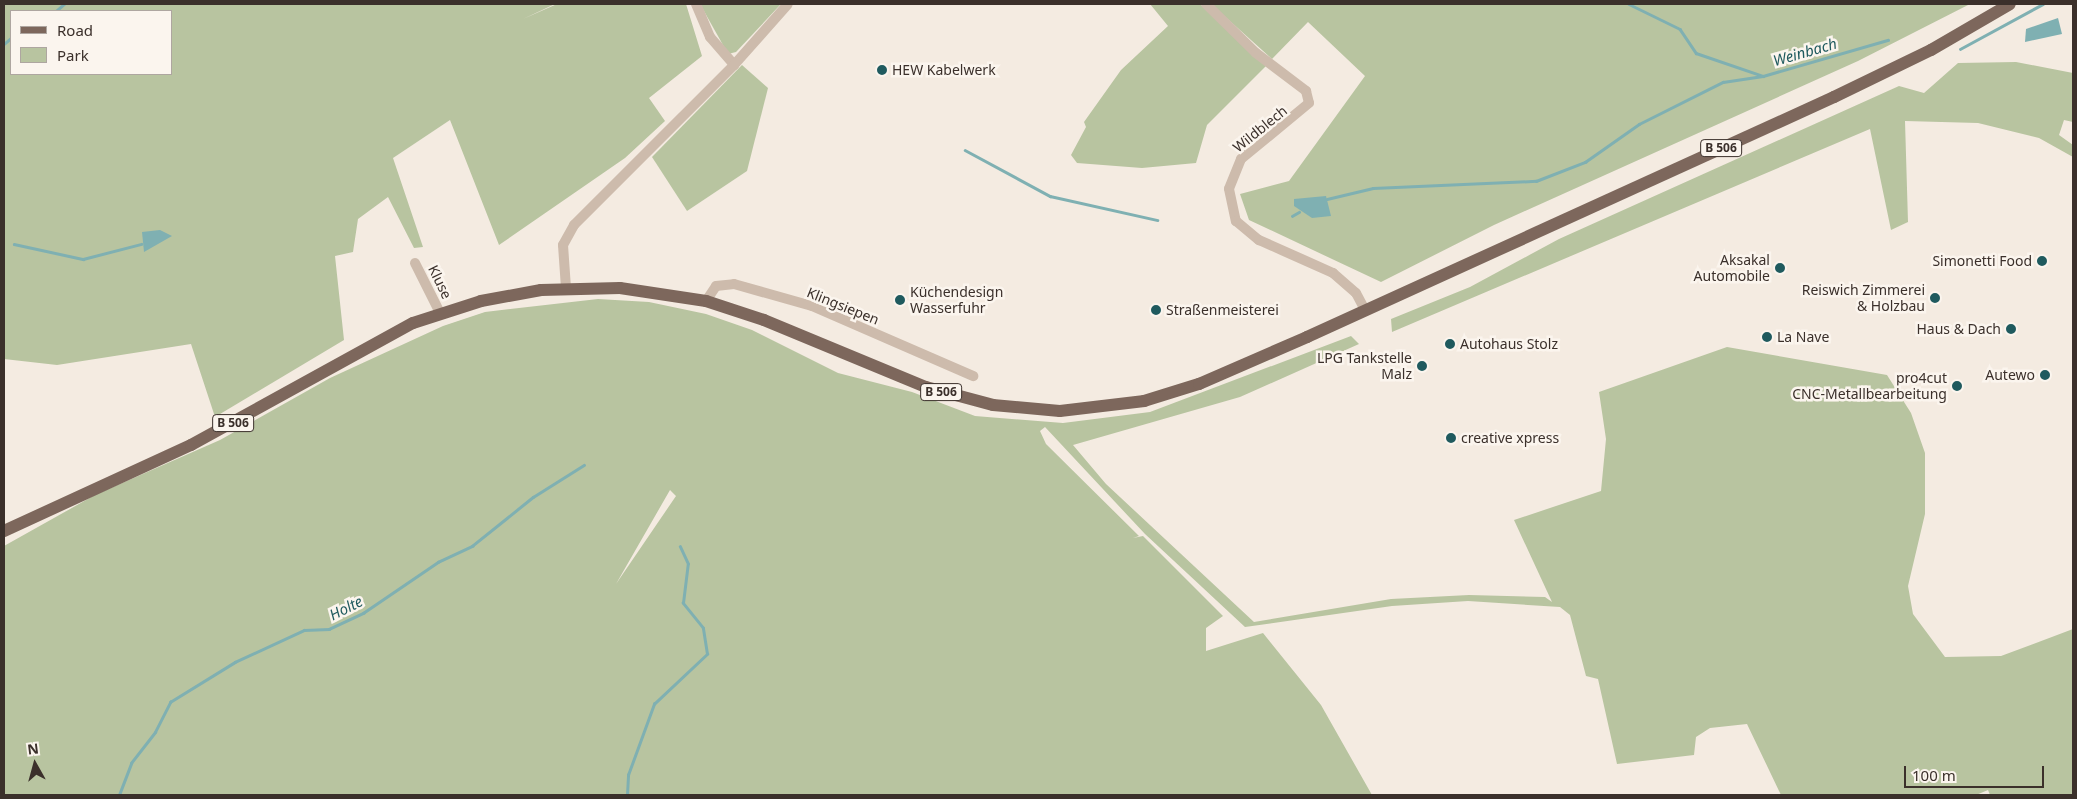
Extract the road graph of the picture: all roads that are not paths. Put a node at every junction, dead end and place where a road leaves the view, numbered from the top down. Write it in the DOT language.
graph roads {
  1 [pos="696,4"];
  2 [pos="788,4"];
  3 [pos="1206,4"];
  4 [pos="2010,4"];
  5 [pos="734,65"];
  6 [pos="415,263"];
  7 [pos="566,288"];
  8 [pos="706,301"];
  9 [pos="1366,310"];
  10 [pos="440,313"];
  11 [pos="974,376"];
  12 [pos="4,532"];
  1 -- 5 [label="street"];
  2 -- 5 [label="street"];
  3 -- 9 [label="street, Wildblech"];
  4 -- 9 [label="main road, B 506"];
  5 -- 7 [label="street"];
  6 -- 10 [label="street, Kluse"];
  7 -- 8 [label="main road, B 506"];
  7 -- 10 [label="main road, B 506"];
  8 -- 9 [label="main road, B 506"];
  8 -- 11 [label="street, Klingsiepen"];
  10 -- 12 [label="main road, B 506"];
}
